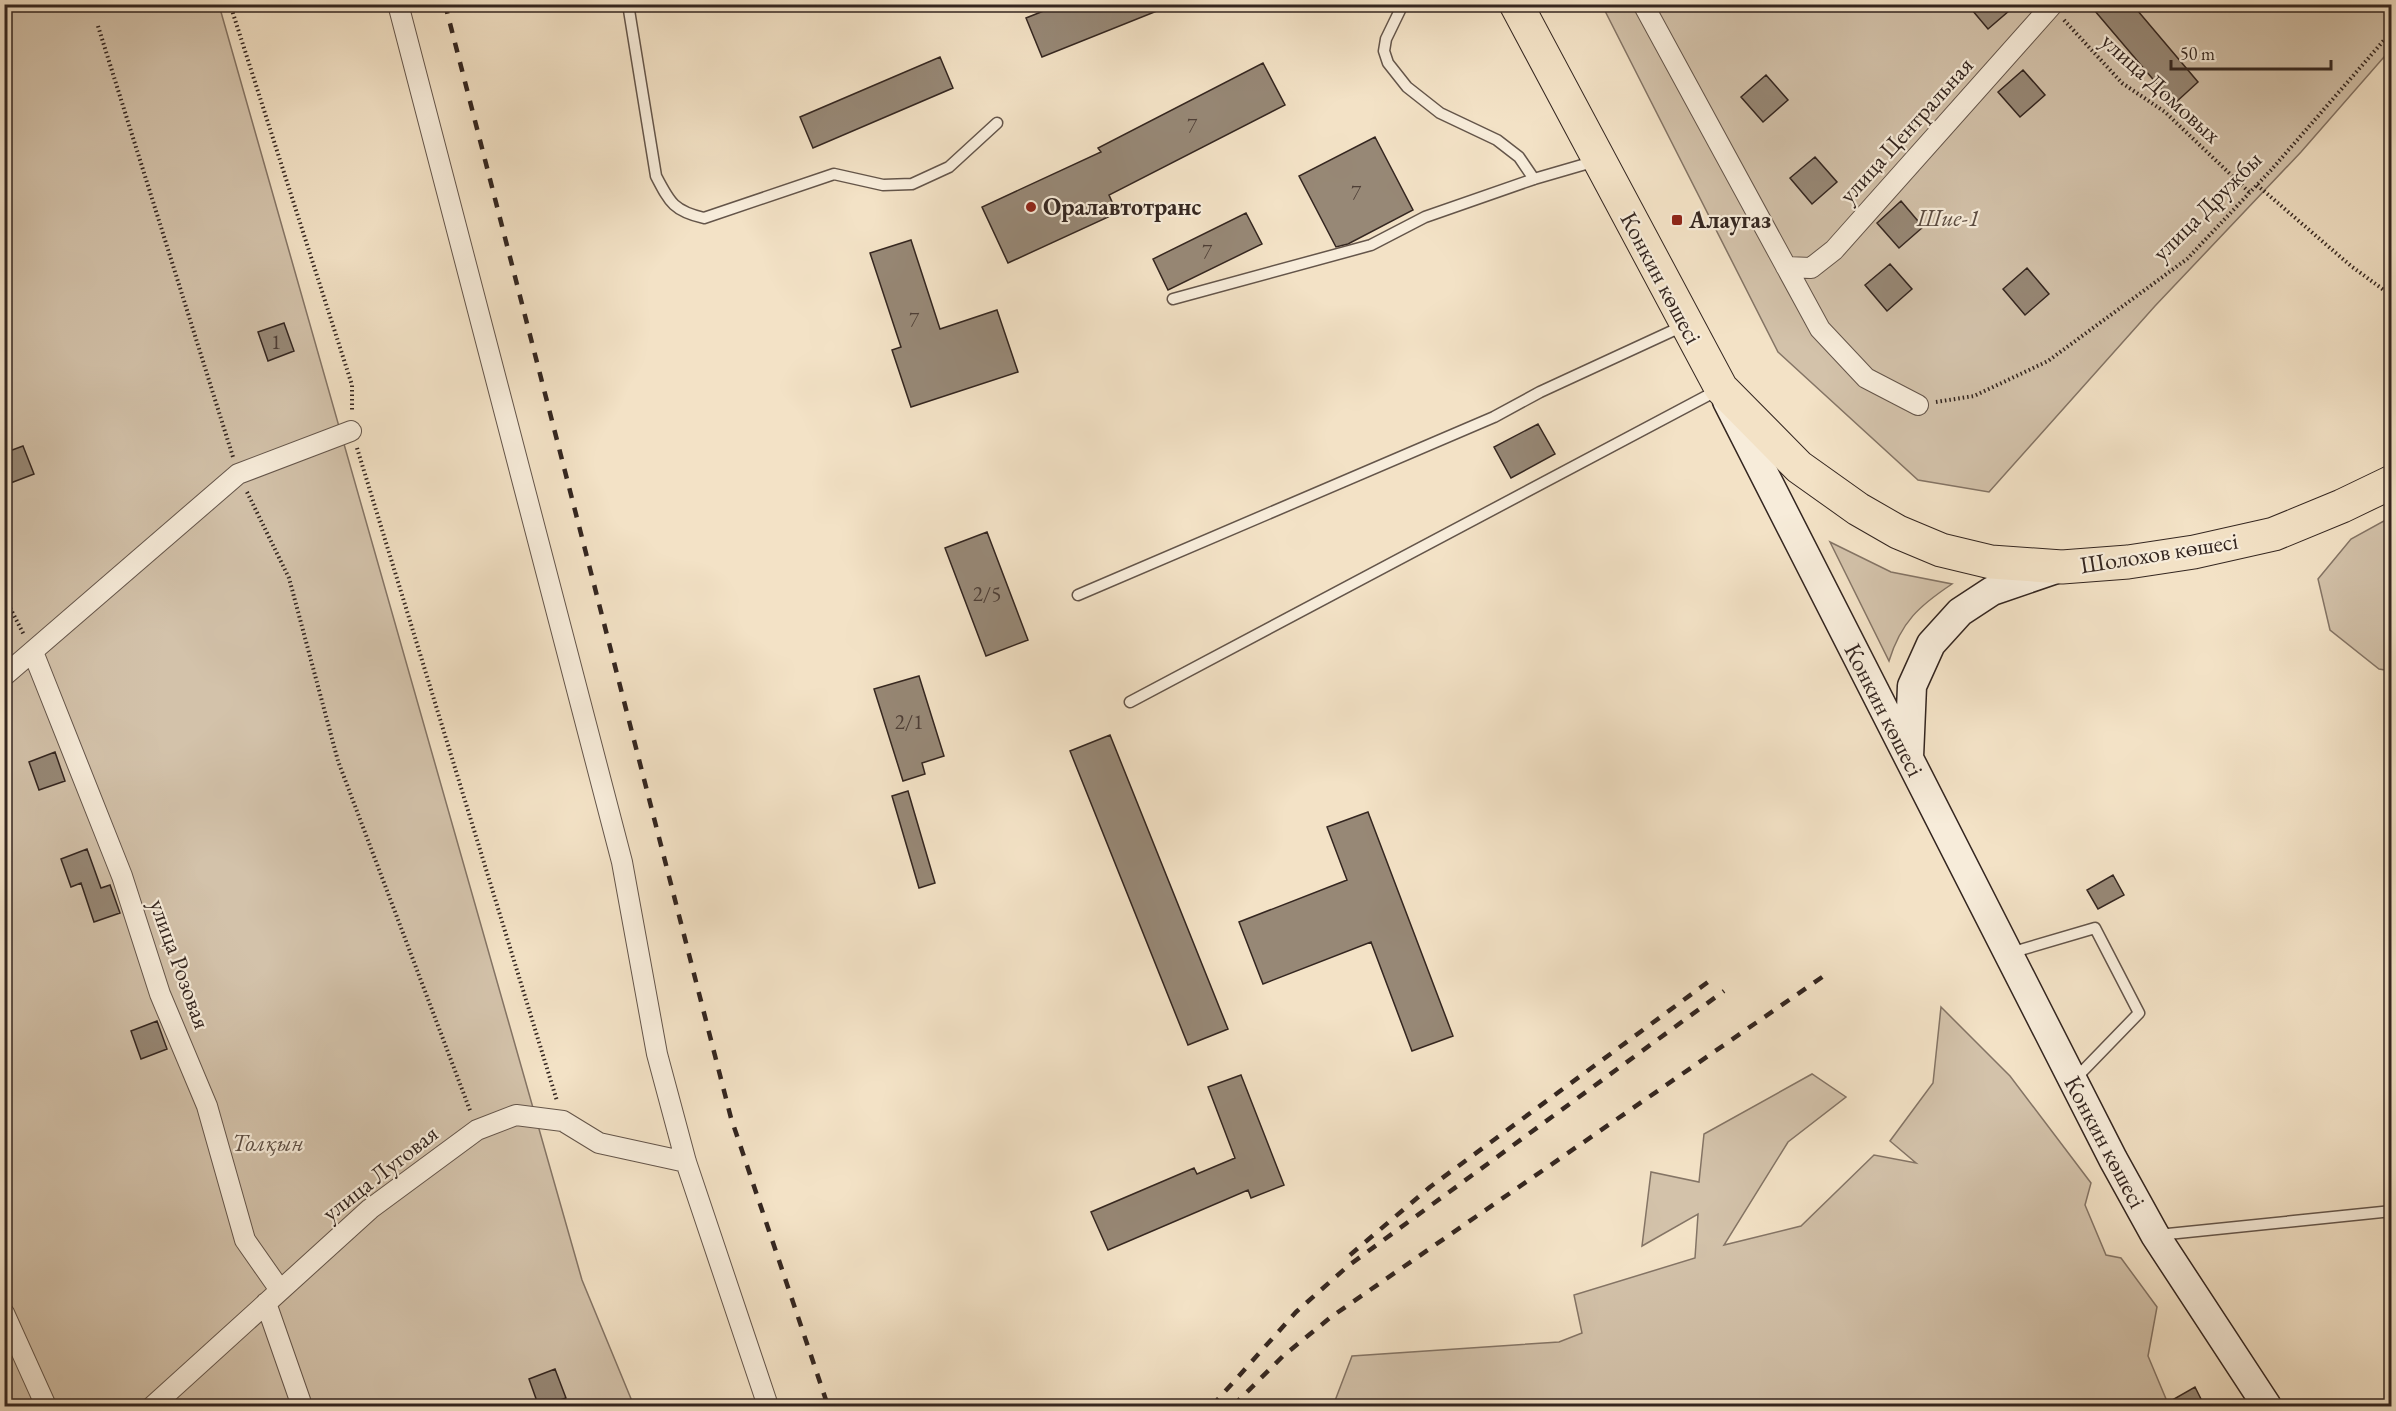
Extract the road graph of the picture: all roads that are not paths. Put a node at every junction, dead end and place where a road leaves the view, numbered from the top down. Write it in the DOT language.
graph roads {
  1 [pos="398,4"];
  2 [pos="628,4"];
  3 [pos="1403,4"];
  4 [pos="1516,4"];
  5 [pos="1643,4"];
  6 [pos="2052,6"];
  7 [pos="997,123"];
  8 [pos="1599,160"];
  9 [pos="1534,179"];
  10 [pos="1786,267"];
  11 [pos="1173,298"];
  12 [pos="1686,324"];
  13 [pos="1721,388"];
  14 [pos="1918,405"];
  15 [pos="351,432"];
  16 [pos="2391,482"];
  17 [pos="2062,567"];
  18 [pos="1078,595"];
  19 [pos="33,652"];
  20 [pos="4,676"];
  21 [pos="1130,702"];
  22 [pos="1909,759"];
  23 [pos="2008,954"];
  24 [pos="2072,1081"];
  25 [pos="686,1162"];
  26 [pos="2391,1211"];
  27 [pos="2155,1235"];
  28 [pos="273,1296"];
  29 [pos="4,1312"];
  30 [pos="46,1407"];
  31 [pos="153,1407"];
  32 [pos="302,1407"];
  33 [pos="768,1407"];
  34 [pos="2267,1407"];
  1 -- 25 [label="street"];
  2 -- 7 [label="lane"];
  3 -- 9 [label="lane"];
  4 -- 8 [label="highway, Конкин көшесі"];
  5 -- 10 [label="street"];
  6 -- 10 [label="street, улица Центральная"];
  8 -- 9 [label="lane"];
  8 -- 12 [label="highway, Конкин көшесі"];
  9 -- 11 [label="lane"];
  10 -- 14 [label="street"];
  12 -- 13 [label="highway, Конкин көшесі"];
  12 -- 18 [label="lane"];
  13 -- 17 [label="highway, Шолохов көшесі"];
  13 -- 21 [label="lane"];
  13 -- 22 [label="main road, Конкин көшесі"];
  15 -- 19 [label="street"];
  16 -- 17 [label="highway, Шолохов көшесі"];
  17 -- 22 [label="main road"];
  19 -- 20 [label="street"];
  19 -- 28 [label="street, улица Розовая"];
  22 -- 23 [label="main road, Конкин көшесі"];
  23 -- 24 [label="main road, Конкин көшесі"];
  23 -- 24 [label="lane"];
  24 -- 27 [label="main road, Конкин көшесі"];
  25 -- 28 [label="street, улица Луговая"];
  25 -- 33 [label="street"];
  26 -- 27 [label="lane"];
  27 -- 34 [label="main road, Конкин көшесі"];
  28 -- 31 [label="street, улица Луговая"];
  28 -- 32 [label="street, улица Розовая"];
  29 -- 30 [label="street"];
}
